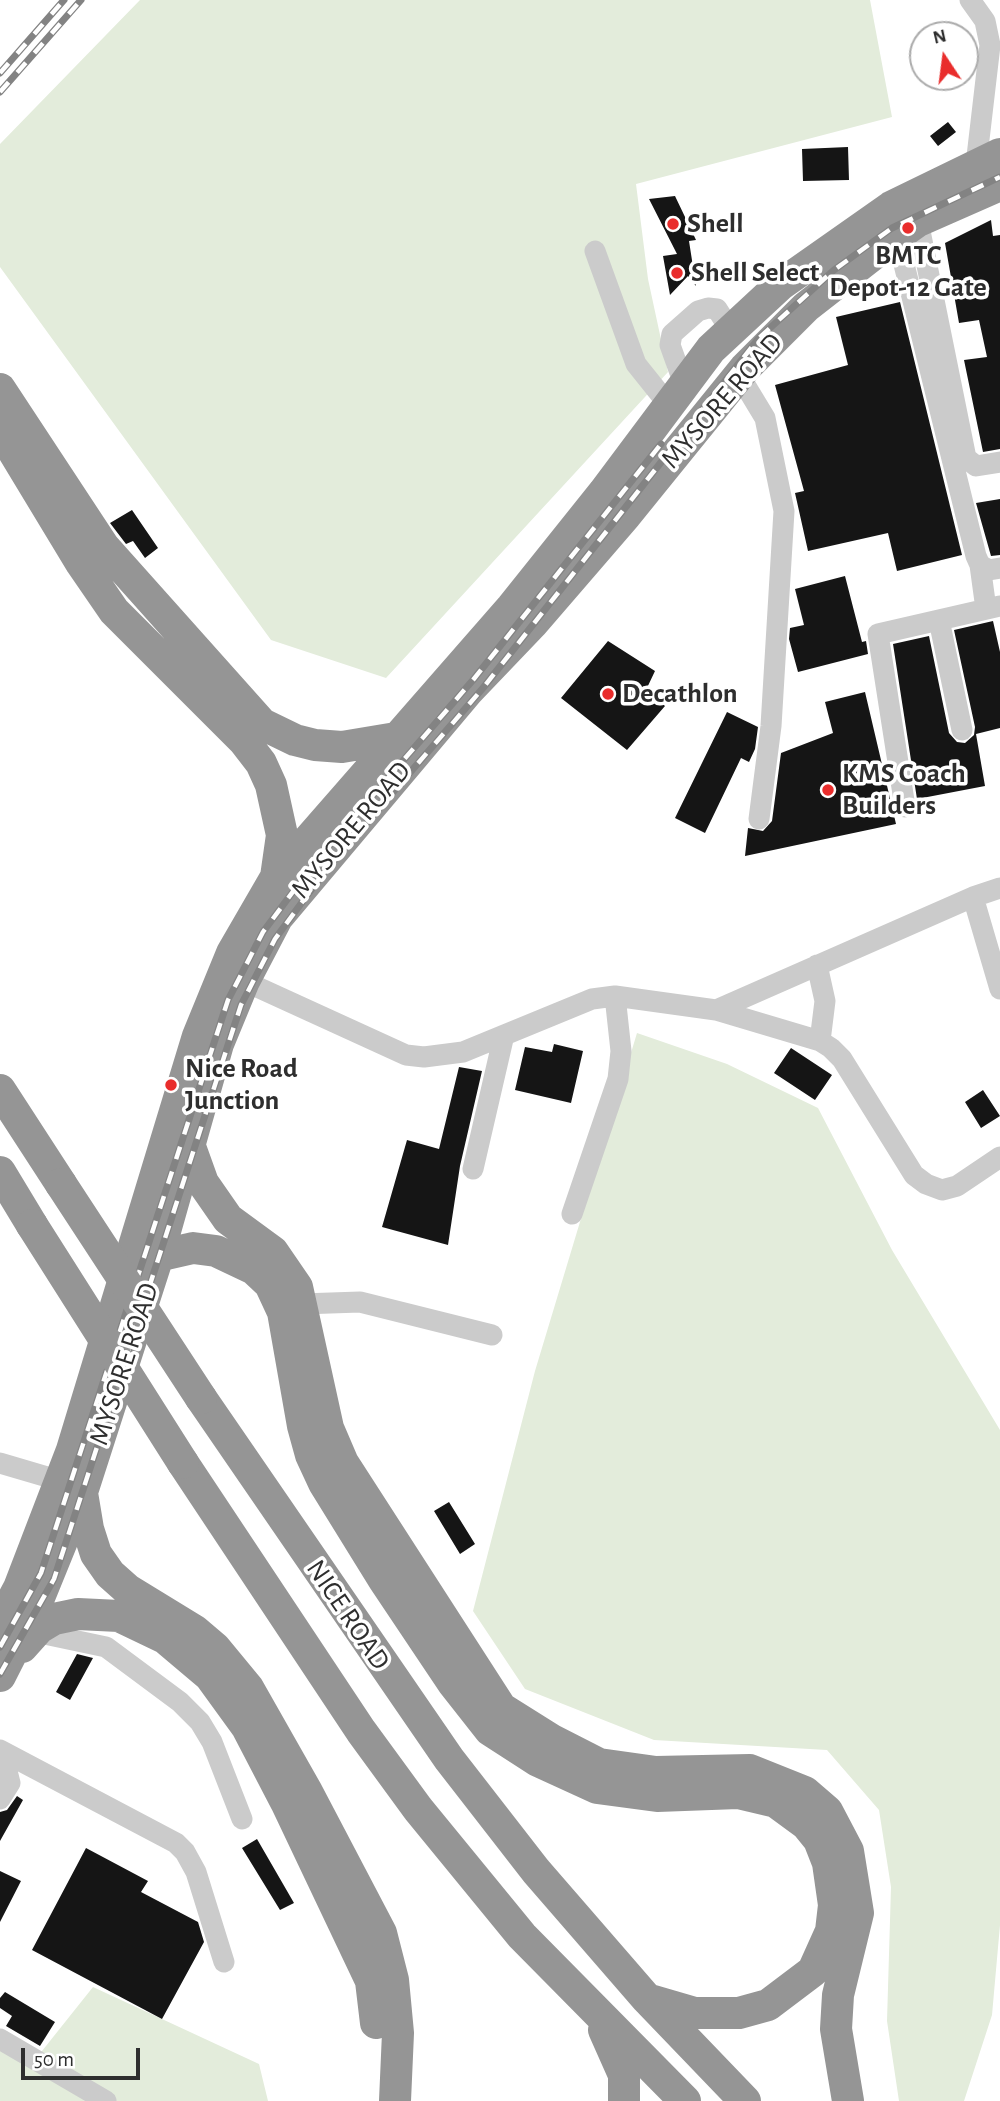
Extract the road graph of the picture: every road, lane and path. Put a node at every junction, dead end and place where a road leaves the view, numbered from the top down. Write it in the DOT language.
graph roads {
  1 [pos="970,0"];
  2 [pos="988,159"];
  3 [pos="1000,186"];
  4 [pos="908,228"];
  5 [pos="595,251"];
  6 [pos="721,340"];
  7 [pos="734,380"];
  8 [pos="0,389"];
  9 [pos="676,394"];
  10 [pos="0,429"];
  11 [pos="1000,462"];
  12 [pos="990,566"];
  13 [pos="993,608"];
  14 [pos="939,620"];
  15 [pos="962,730"];
  16 [pos="404,748"];
  17 [pos="905,807"];
  18 [pos="759,819"];
  19 [pos="276,877"];
  20 [pos="1000,888"];
  21 [pos="973,897"];
  22 [pos="817,965"];
  23 [pos="244,981"];
  24 [pos="1000,989"];
  25 [pos="615,996"];
  26 [pos="716,1010"];
  27 [pos="504,1035"];
  28 [pos="820,1041"];
  29 [pos="0,1090"];
  30 [pos="189,1144"];
  31 [pos="1000,1157"];
  32 [pos="473,1169"];
  33 [pos="0,1172"];
  34 [pos="572,1214"];
  35 [pos="158,1256"];
  36 [pos="301,1304"];
  37 [pos="492,1335"];
  38 [pos="0,1463"];
  39 [pos="71,1486"];
  40 [pos="8,1591"];
  41 [pos="0,1623"];
  42 [pos="35,1632"];
  43 [pos="3,1671"];
  44 [pos="0,1749"];
  45 [pos="0,1765"];
  46 [pos="296,1797"];
  47 [pos="0,1800"];
  48 [pos="242,1819"];
  49 [pos="224,1962"];
  50 [pos="647,1999"];
  51 [pos="594,2008"];
  52 [pos="0,2039"];
  53 [pos="106,2101"];
  54 [pos="374,2101"];
  55 [pos="395,2101"];
  56 [pos="624,2101"];
  57 [pos="685,2101"];
  58 [pos="746,2101"];
  59 [pos="848,2101"];
  1 -- 2 [label="street"];
  2 -- 6 [label="highway, MYSORE ROAD"];
  3 -- 4 [label="highway, MYSORE ROAD"];
  4 -- 7 [label="highway, MYSORE ROAD"];
  4 -- 11 [label="street"];
  4 -- 12 [label="street"];
  5 -- 9 [label="street"];
  6 -- 7 [label="highway"];
  6 -- 9 [label="highway, MYSORE ROAD"];
  7 -- 16 [label="highway, MYSORE ROAD"];
  7 -- 18 [label="street"];
  8 -- 16 [label="highway"];
  9 -- 16 [label="highway, MYSORE ROAD"];
  10 -- 19 [label="highway"];
  12 -- 13 [label="street"];
  13 -- 14 [label="street"];
  14 -- 15 [label="street"];
  14 -- 17 [label="street"];
  16 -- 19 [label="highway, MYSORE ROAD"];
  16 -- 23 [label="highway, MYSORE ROAD"];
  19 -- 39 [label="highway, MYSORE ROAD"];
  20 -- 21 [label="street"];
  21 -- 22 [label="street"];
  21 -- 24 [label="street"];
  22 -- 26 [label="street"];
  22 -- 28 [label="street"];
  23 -- 27 [label="street"];
  23 -- 30 [label="highway, MYSORE ROAD"];
  25 -- 26 [label="street"];
  25 -- 27 [label="street"];
  25 -- 34 [label="street"];
  26 -- 28 [label="street"];
  27 -- 32 [label="street"];
  28 -- 31 [label="street"];
  29 -- 50 [label="highway, NICE ROAD, bridge"];
  30 -- 35 [label="highway, MYSORE ROAD"];
  30 -- 36 [label="highway"];
  33 -- 51 [label="highway, NICE ROAD, bridge"];
  35 -- 39 [label="highway, MYSORE ROAD"];
  35 -- 50 [label="highway"];
  36 -- 37 [label="street"];
  36 -- 59 [label="highway"];
  38 -- 39 [label="street"];
  39 -- 40 [label="highway, MYSORE ROAD"];
  39 -- 43 [label="highway, MYSORE ROAD"];
  39 -- 46 [label="highway"];
  40 -- 41 [label="highway, MYSORE ROAD"];
  42 -- 43 [label="highway"];
  42 -- 46 [label="highway"];
  42 -- 48 [label="street"];
  44 -- 49 [label="street"];
  45 -- 47 [label="street"];
  46 -- 54 [label="highway"];
  46 -- 55 [label="highway"];
  50 -- 58 [label="highway, NICE ROAD"];
  51 -- 56 [label="highway"];
  51 -- 57 [label="highway, NICE ROAD"];
  52 -- 53 [label="street"];
}
